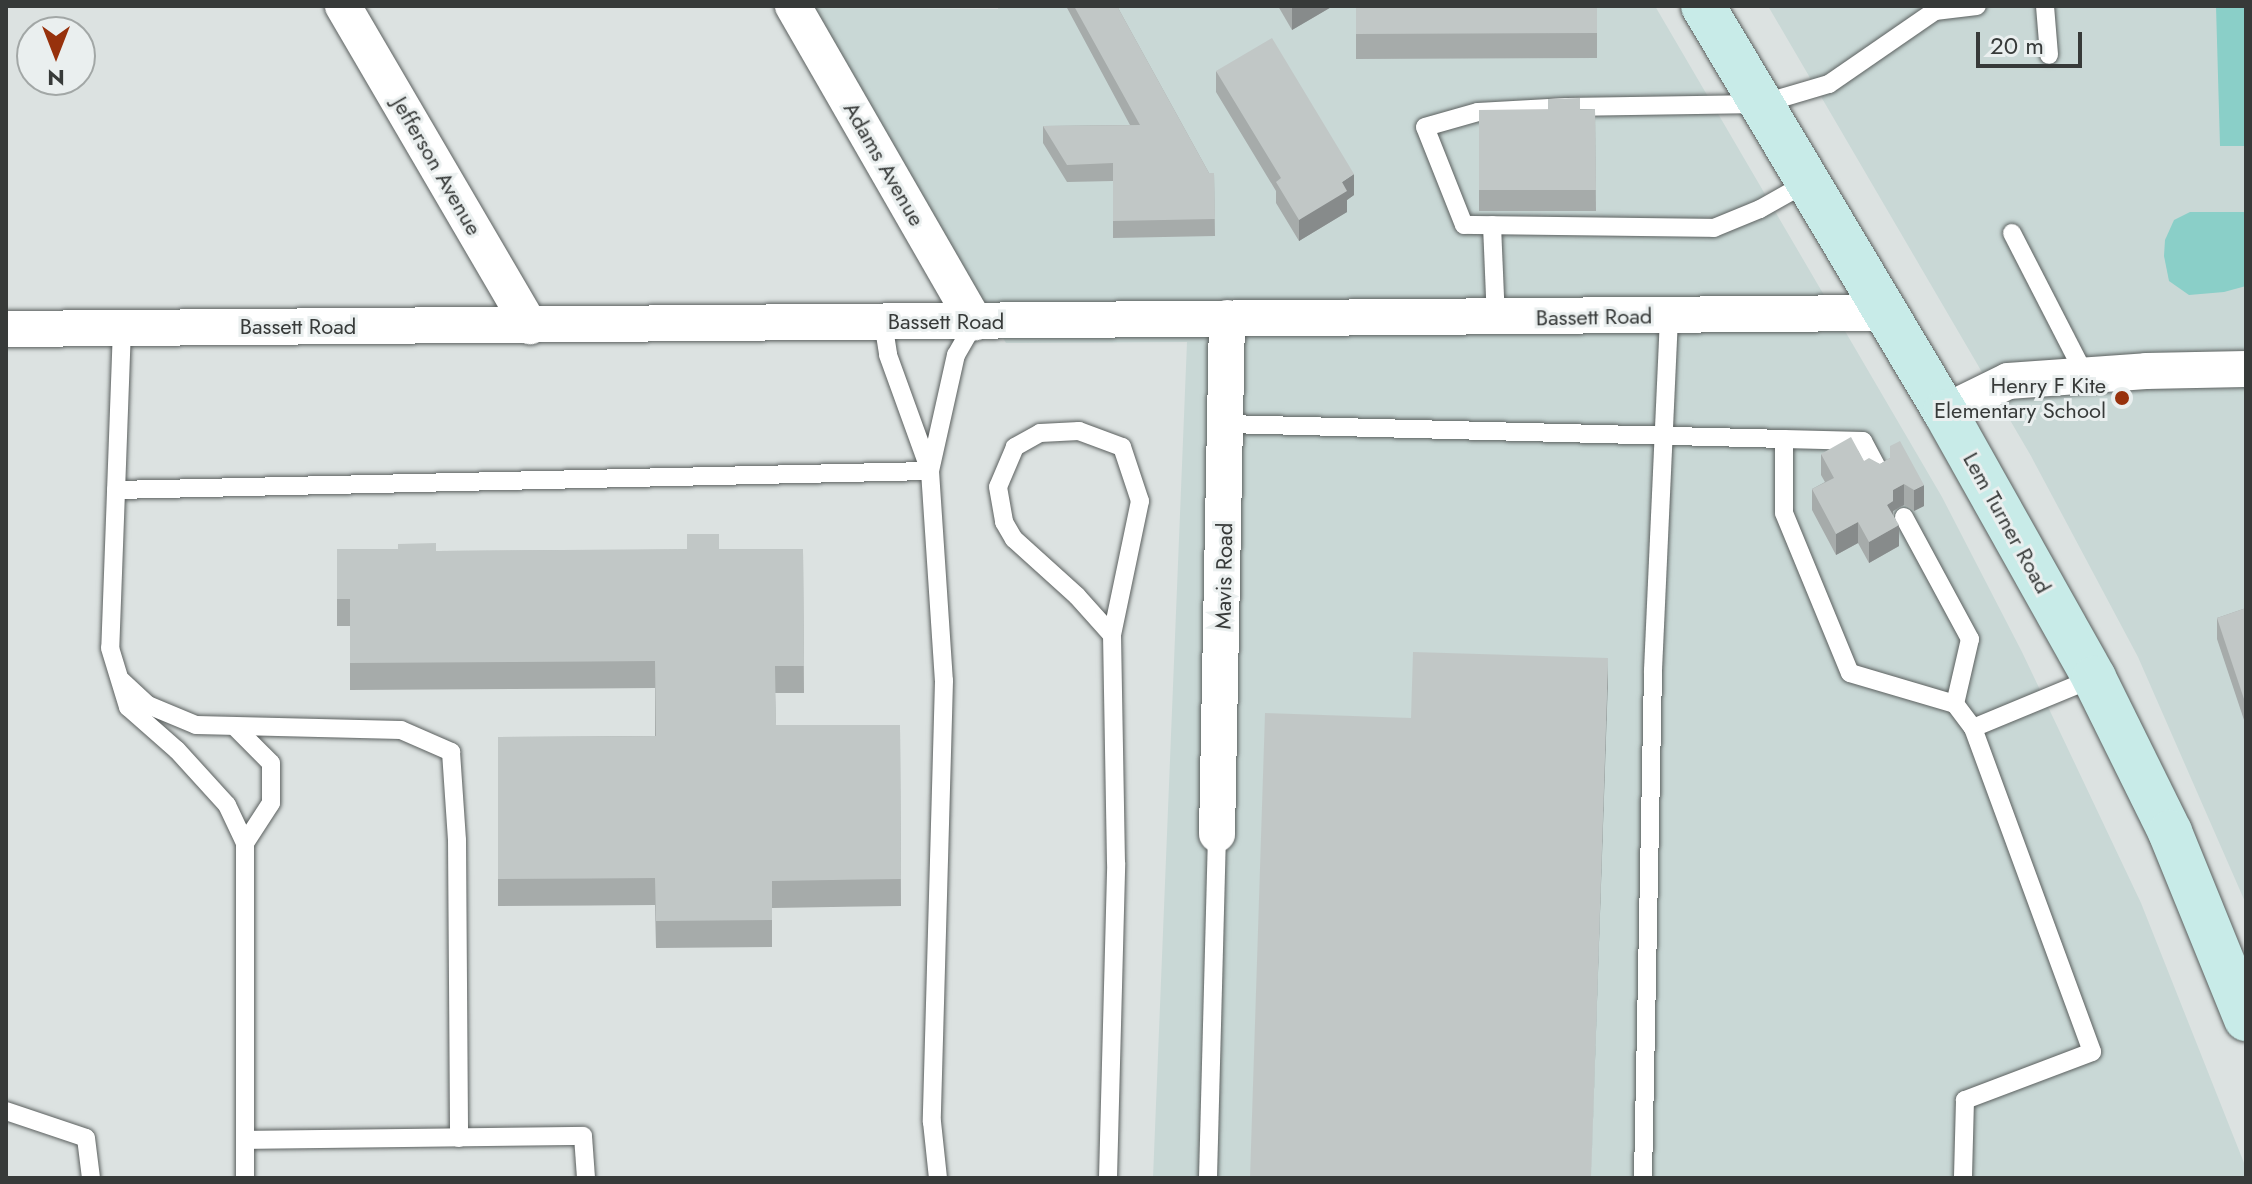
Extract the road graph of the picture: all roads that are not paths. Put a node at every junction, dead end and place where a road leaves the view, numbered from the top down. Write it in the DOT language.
graph roads {
  1 [pos="343,6"];
  2 [pos="793,6"];
  3 [pos="1703,6"];
  4 [pos="1977,6"];
  5 [pos="2045,6"];
  6 [pos="1934,9"];
  7 [pos="2049,55"];
  8 [pos="1761,104"];
  9 [pos="1808,182"];
  10 [pos="1492,225"];
  11 [pos="2012,233"];
  12 [pos="1886,313"];
  13 [pos="1669,316"];
  14 [pos="1227,318"];
  15 [pos="1496,319"];
  16 [pos="883,322"];
  17 [pos="975,322"];
  18 [pos="530,326"];
  19 [pos="122,328"];
  20 [pos="6,329"];
  21 [pos="2246,369"];
  22 [pos="2085,375"];
  23 [pos="1945,412"];
  24 [pos="1227,424"];
  25 [pos="1665,438"];
  26 [pos="1784,439"];
  27 [pos="930,471"];
  28 [pos="1880,473"];
  29 [pos="116,490"];
  30 [pos="1904,517"];
  31 [pos="1112,635"];
  32 [pos="2094,678"];
  33 [pos="120,679"];
  34 [pos="1955,704"];
  35 [pos="234,726"];
  36 [pos="1973,728"];
  37 [pos="1217,834"];
  38 [pos="245,843"];
  39 [pos="2246,1019"];
  40 [pos="6,1111"];
  41 [pos="459,1138"];
  42 [pos="247,1140"];
  43 [pos="91,1178"];
  44 [pos="245,1178"];
  45 [pos="586,1178"];
  46 [pos="938,1178"];
  47 [pos="1108,1178"];
  48 [pos="1208,1178"];
  49 [pos="1643,1178"];
  50 [pos="1963,1178"];
  1 -- 18 [label="street, Jefferson Avenue"];
  2 -- 17 [label="street, Adams Avenue"];
  3 -- 8 [label="main road, Lem Turner Road"];
  4 -- 6 [label="lane"];
  5 -- 7 [label="lane"];
  6 -- 8 [label="lane"];
  8 -- 9 [label="main road, Lem Turner Road"];
  8 -- 10 [label="lane"];
  9 -- 10 [label="lane"];
  9 -- 12 [label="main road, Lem Turner Road"];
  10 -- 15 [label="lane"];
  11 -- 22 [label="lane"];
  12 -- 13 [label="street, Bassett Road"];
  12 -- 23 [label="main road, Lem Turner Road"];
  13 -- 15 [label="street, Bassett Road"];
  13 -- 25 [label="lane"];
  14 -- 15 [label="street, Bassett Road"];
  14 -- 17 [label="street, Bassett Road"];
  14 -- 24 [label="street, Mavis Road"];
  16 -- 17 [label="street, Bassett Road"];
  16 -- 18 [label="street, Bassett Road"];
  16 -- 27 [label="lane"];
  17 -- 27 [label="lane"];
  18 -- 19 [label="street, Bassett Road"];
  19 -- 20 [label="street, Bassett Road"];
  19 -- 29 [label="lane"];
  21 -- 22 [label="street"];
  22 -- 23 [label="street"];
  23 -- 32 [label="main road, Lem Turner Road"];
  24 -- 25 [label="lane"];
  24 -- 37 [label="street, Mavis Road"];
  25 -- 26 [label="lane"];
  25 -- 49 [label="lane"];
  26 -- 28 [label="lane"];
  26 -- 34 [label="lane"];
  27 -- 29 [label="lane"];
  27 -- 46 [label="lane"];
  29 -- 33 [label="lane"];
  30 -- 34 [label="lane"];
  31 -- 31 [label="lane"];
  31 -- 47 [label="lane"];
  32 -- 36 [label="lane"];
  32 -- 39 [label="main road, Lem Turner Road"];
  33 -- 35 [label="lane"];
  33 -- 38 [label="lane"];
  34 -- 36 [label="lane"];
  35 -- 38 [label="lane"];
  35 -- 41 [label="lane"];
  36 -- 50 [label="lane"];
  37 -- 48 [label="lane"];
  38 -- 42 [label="lane"];
  40 -- 43 [label="lane"];
  41 -- 42 [label="lane"];
  41 -- 45 [label="lane"];
  42 -- 44 [label="lane"];
}
